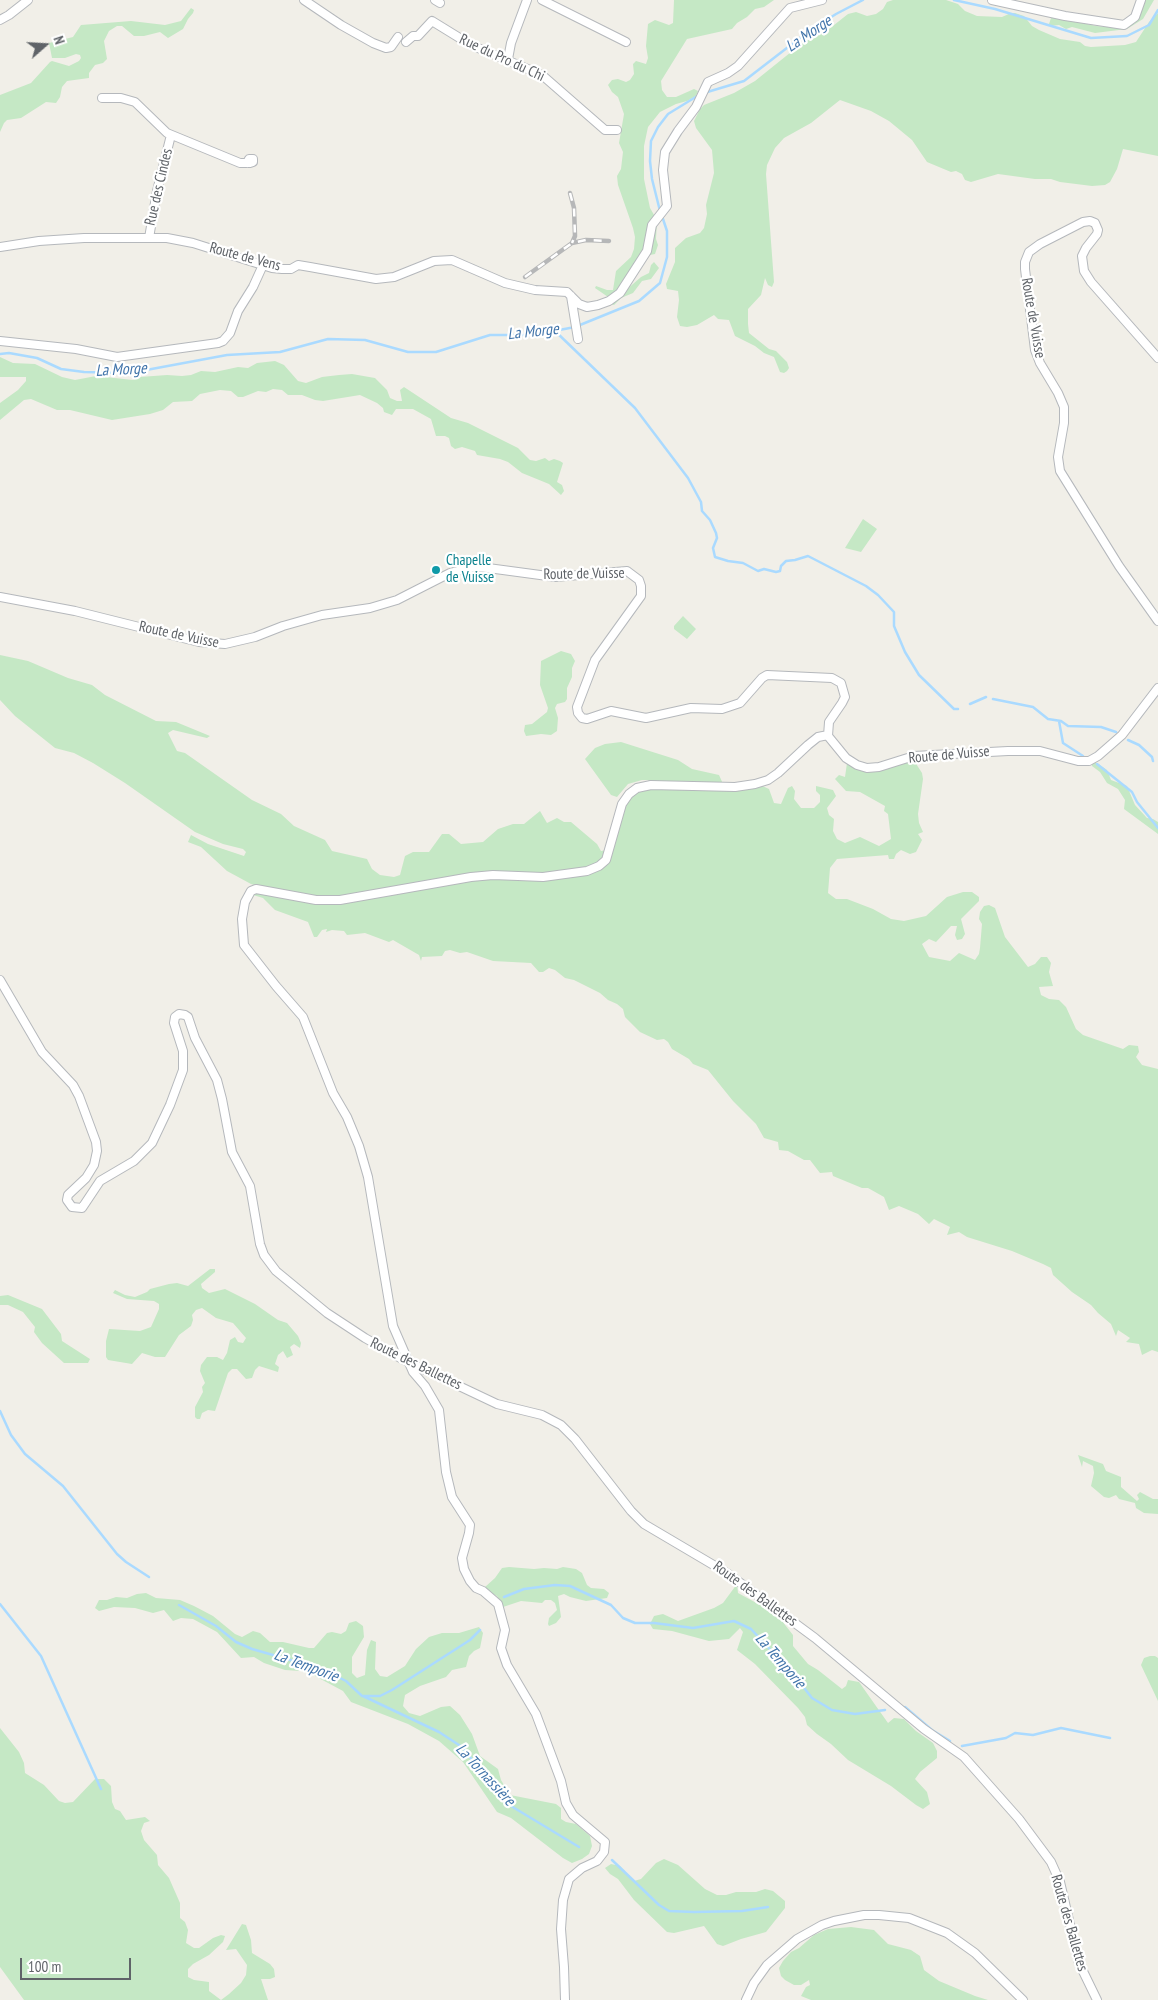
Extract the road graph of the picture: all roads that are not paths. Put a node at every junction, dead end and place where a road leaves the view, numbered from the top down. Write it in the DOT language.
graph roads {
  1 [pos="28,0"];
  2 [pos="304,0"];
  3 [pos="527,0"];
  4 [pos="542,0"];
  5 [pos="822,0"];
  6 [pos="992,0"];
  7 [pos="1141,0"];
  8 [pos="0,20"];
  9 [pos="398,37"];
  10 [pos="406,42"];
  11 [pos="626,42"];
  12 [pos="508,59"];
  13 [pos="102,98"];
  14 [pos="617,130"];
  15 [pos="171,135"];
  16 [pos="247,163"];
  17 [pos="149,238"];
  18 [pos="0,247"];
  19 [pos="263,265"];
  20 [pos="571,296"];
  21 [pos="578,337"];
  22 [pos="0,341"];
  23 [pos="1158,358"];
  24 [pos="0,597"];
  25 [pos="1158,621"];
  26 [pos="1158,688"];
  27 [pos="828,735"];
  28 [pos="0,980"];
  29 [pos="410,1364"];
  30 [pos="565,2000"];
  31 [pos="746,2000"];
  32 [pos="1023,2000"];
  33 [pos="1096,2000"];
  1 -- 8 [label="street"];
  2 -- 9 [label="street"];
  3 -- 12 [label="street"];
  4 -- 11 [label="street"];
  5 -- 20 [label="street, Route de Vens"];
  6 -- 7 [label="street"];
  10 -- 12 [label="street, Rue du Pro du Chi"];
  12 -- 14 [label="street, Rue du Pro du Chi"];
  13 -- 15 [label="street, Rue des Cindes"];
  15 -- 16 [label="street, Rue des Cindes"];
  15 -- 17 [label="street, Rue des Cindes"];
  17 -- 18 [label="street, Route de Vens"];
  17 -- 19 [label="street, Route de Vens"];
  19 -- 20 [label="street, Route de Vens"];
  19 -- 22 [label="street"];
  20 -- 21 [label="street"];
  23 -- 25 [label="street, Route de Vuisse"];
  24 -- 27 [label="street, Route de Vuisse"];
  26 -- 27 [label="street, Route de Vuisse"];
  27 -- 29 [label="street"];
  28 -- 29 [label="street, Route des Ballettes"];
  29 -- 30 [label="street"];
  29 -- 33 [label="street, Route des Ballettes"];
  31 -- 32 [label="street"];
}
